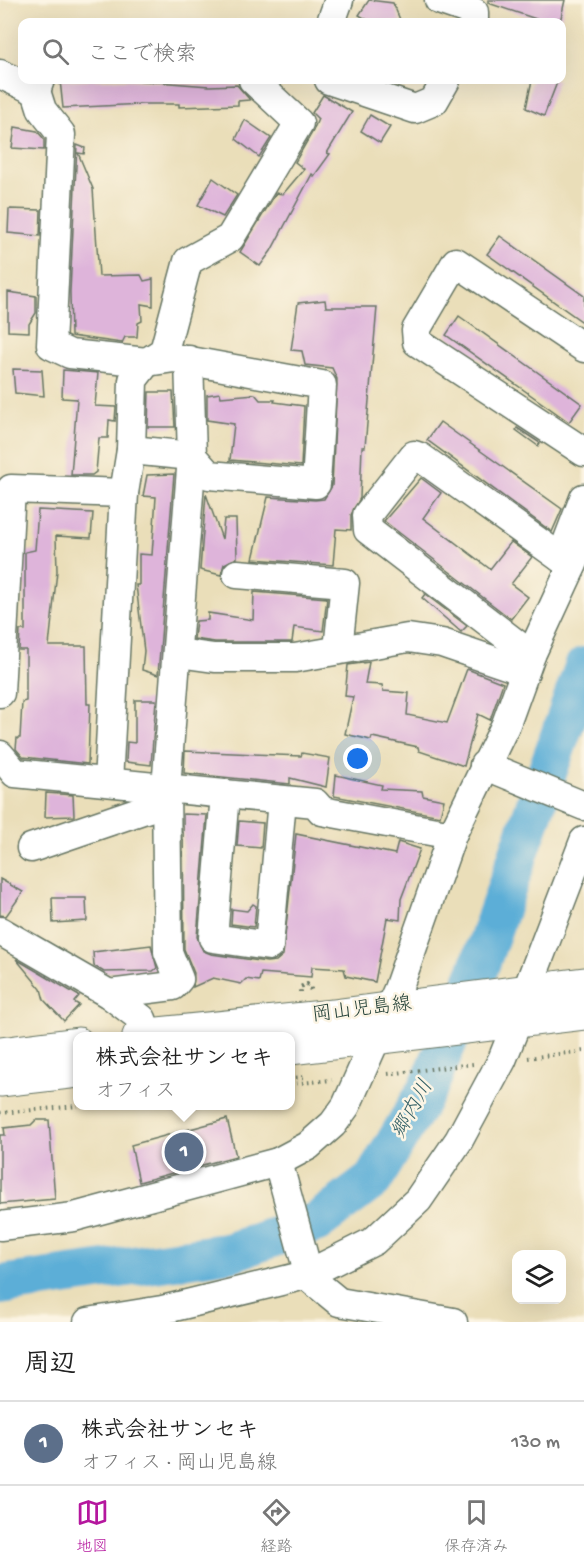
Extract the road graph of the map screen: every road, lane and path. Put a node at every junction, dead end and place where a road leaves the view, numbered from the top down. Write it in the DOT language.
graph roads {
  1 [pos="339,0"];
  2 [pos="440,0"];
  3 [pos="332,18"];
  4 [pos="474,18"];
  5 [pos="0,74"];
  6 [pos="18,79"];
  7 [pos="257,84"];
  8 [pos="341,84"];
  9 [pos="444,84"];
  10 [pos="38,85"];
  11 [pos="584,348"];
  12 [pos="189,360"];
  13 [pos="147,362"];
  14 [pos="131,450"];
  15 [pos="584,452"];
  16 [pos="192,456"];
  17 [pos="124,493"];
  18 [pos="584,498"];
  19 [pos="584,540"];
  20 [pos="3,542"];
  21 [pos="566,562"];
  22 [pos="237,574"];
  23 [pos="338,649"];
  24 [pos="178,653"];
  25 [pos="525,658"];
  26 [pos="0,693"];
  27 [pos="0,755"];
  28 [pos="490,767"];
  29 [pos="108,782"];
  30 [pos="225,794"];
  31 [pos="166,795"];
  32 [pos="282,800"];
  33 [pos="584,806"];
  34 [pos="452,835"];
  35 [pos="584,841"];
  36 [pos="30,848"];
  37 [pos="0,931"];
  38 [pos="581,989"];
  39 [pos="109,994"];
  40 [pos="517,1006"];
  41 [pos="392,1022"];
  42 [pos="144,1032"];
  43 [pos="215,1032"];
  44 [pos="73,1046"];
  45 [pos="295,1047"];
  46 [pos="584,1051"];
  47 [pos="496,1061"];
  48 [pos="2,1067"];
  49 [pos="73,1071"];
  50 [pos="376,1075"];
  51 [pos="307,1077"];
  52 [pos="295,1078"];
  53 [pos="339,1079"];
  54 [pos="295,1084"];
  55 [pos="73,1106"];
  56 [pos="0,1113"];
  57 [pos="278,1162"];
  58 [pos="0,1226"];
  59 [pos="306,1272"];
  60 [pos="88,1322"];
  61 [pos="453,1322"];
  1 -- 3 [label="street"];
  2 -- 4 [label="street"];
  5 -- 6 [label="street"];
  7 -- 13 [label="street"];
  8 -- 9 [label="street"];
  10 -- 13 [label="street"];
  11 -- 15 [label="street"];
  12 -- 13 [label="street"];
  12 -- 16 [label="street"];
  12 -- 16 [label="street"];
  13 -- 14 [label="street"];
  14 -- 16 [label="street"];
  14 -- 17 [label="street"];
  16 -- 24 [label="street"];
  17 -- 20 [label="street"];
  17 -- 29 [label="street"];
  18 -- 21 [label="street"];
  19 -- 21 [label="street"];
  20 -- 26 [label="street"];
  21 -- 25 [label="street"];
  21 -- 25 [label="street"];
  22 -- 23 [label="street"];
  23 -- 24 [label="street"];
  23 -- 25 [label="street"];
  24 -- 31 [label="street"];
  25 -- 28 [label="street"];
  27 -- 29 [label="street"];
  28 -- 33 [label="street"];
  28 -- 34 [label="street"];
  29 -- 31 [label="street"];
  30 -- 31 [label="street"];
  30 -- 32 [label="street"];
  30 -- 32 [label="street"];
  31 -- 36 [label="street"];
  31 -- 39 [label="street"];
  32 -- 34 [label="street"];
  34 -- 41 [label="street"];
  35 -- 40 [label="street"];
  37 -- 39 [label="street"];
  38 -- 40 [label="main road, 岡山児島線"];
  39 -- 42 [label="street"];
  40 -- 41 [label="main road, 岡山児島線"];
  40 -- 47 [label="street"];
  41 -- 43 [label="main road, 岡山児島線"];
  41 -- 45 [label="main road, 岡山児島線"];
  41 -- 57 [label="street"];
  44 -- 48 [label="main road"];
  46 -- 47 [label="path"];
  47 -- 50 [label="path"];
  47 -- 59 [label="street"];
  48 -- 49 [label="main road"];
  51 -- 52 [label="path"];
  53 -- 54 [label="path"];
  55 -- 56 [label="path"];
  57 -- 58 [label="street"];
  57 -- 59 [label="street"];
  59 -- 60 [label="street"];
  59 -- 61 [label="street"];
}
